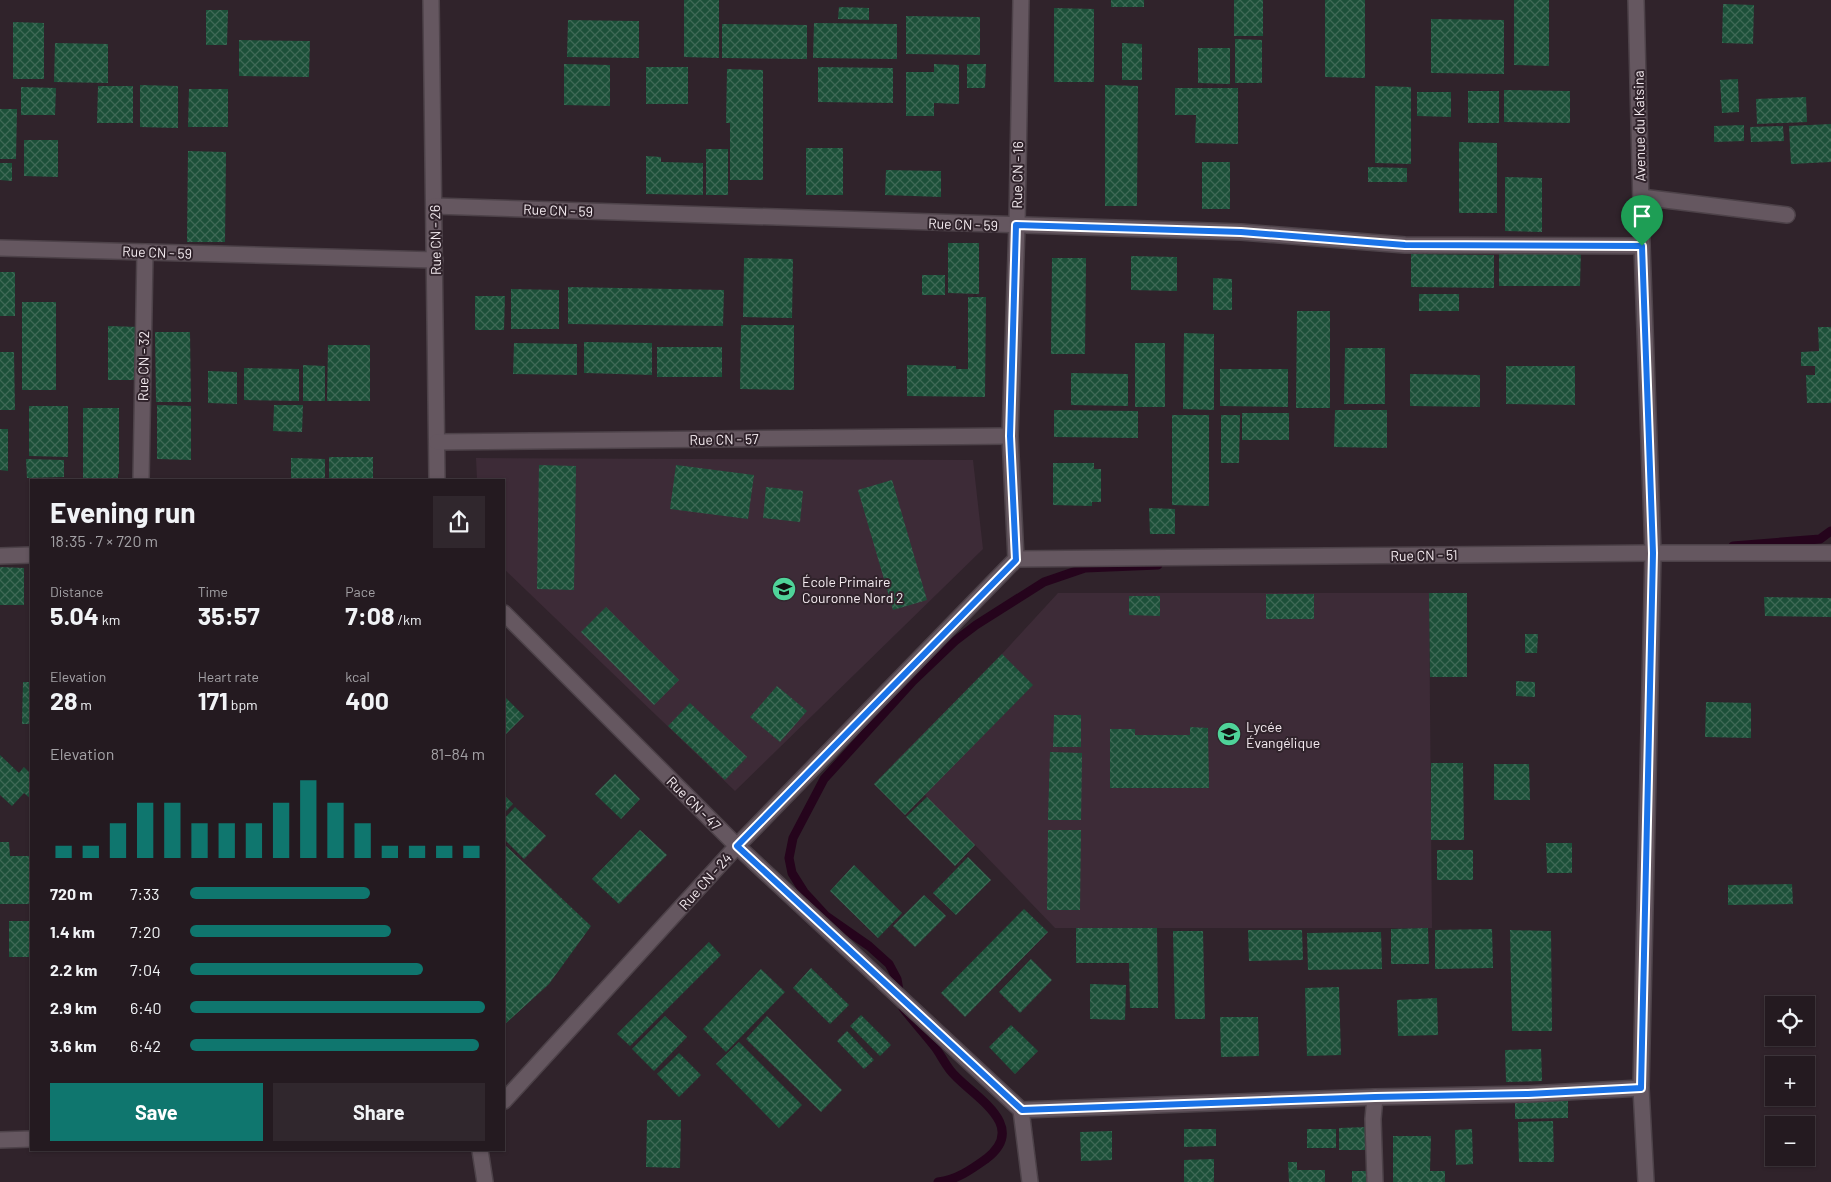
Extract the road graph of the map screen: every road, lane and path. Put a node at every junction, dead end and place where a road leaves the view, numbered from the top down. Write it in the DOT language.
graph roads {
  1 [pos="431,0"];
  2 [pos="1021,0"];
  3 [pos="1636,0"];
  4 [pos="1641,197"];
  5 [pos="434,206"];
  6 [pos="1787,215"];
  7 [pos="1016,225"];
  8 [pos="1642,246"];
  9 [pos="0,248"];
  10 [pos="144,252"];
  11 [pos="435,260"];
  12 [pos="1010,436"];
  13 [pos="437,442"];
  14 [pos="142,479"];
  15 [pos="437,479"];
  16 [pos="1653,553"];
  17 [pos="1831,553"];
  18 [pos="30,555"];
  19 [pos="0,556"];
  20 [pos="1016,560"];
  21 [pos="505,613"];
  22 [pos="737,846"];
  23 [pos="1641,1088"];
  24 [pos="1375,1097"];
  25 [pos="505,1100"];
  26 [pos="1022,1110"];
  27 [pos="30,1139"];
  28 [pos="0,1140"];
  29 [pos="480,1151"];
  30 [pos="484,1182"];
  31 [pos="1030,1182"];
  32 [pos="1375,1182"];
  33 [pos="1646,1182"];
  1 -- 5 [label="street, Rue CN - 26"];
  2 -- 7 [label="street, Rue CN - 16"];
  3 -- 4 [label="street, Avenue du Katsina"];
  4 -- 6 [label="street"];
  4 -- 8 [label="street, Avenue du Katsina"];
  5 -- 7 [label="street, Rue CN - 59"];
  5 -- 11 [label="street, Rue CN - 26"];
  7 -- 8 [label="street, Rue CN - 59"];
  7 -- 12 [label="street, Rue CN - 16"];
  8 -- 16 [label="street, Avenue du Katsina"];
  9 -- 10 [label="street, Rue CN - 59"];
  10 -- 11 [label="street, Rue CN - 59"];
  10 -- 14 [label="street, Rue CN - 32"];
  11 -- 13 [label="street, Rue CN - 26"];
  12 -- 13 [label="street, Rue CN - 57"];
  12 -- 20 [label="street, Rue CN - 16"];
  13 -- 15 [label="street, Rue CN - 26"];
  16 -- 17 [label="street, Rue CN - 51"];
  16 -- 20 [label="street, Rue CN - 51"];
  16 -- 23 [label="street, Avenue du Katsina"];
  18 -- 19 [label="street"];
  20 -- 22 [label="street, Rue CN - 24"];
  21 -- 22 [label="street, Rue CN - 47"];
  22 -- 25 [label="street, Rue CN - 24"];
  22 -- 26 [label="street, Rue CN - 47"];
  23 -- 24 [label="street"];
  23 -- 33 [label="street, Avenue du Katsina"];
  24 -- 26 [label="street"];
  24 -- 32 [label="street"];
  26 -- 31 [label="street"];
  27 -- 28 [label="street"];
  29 -- 30 [label="street"];
}
